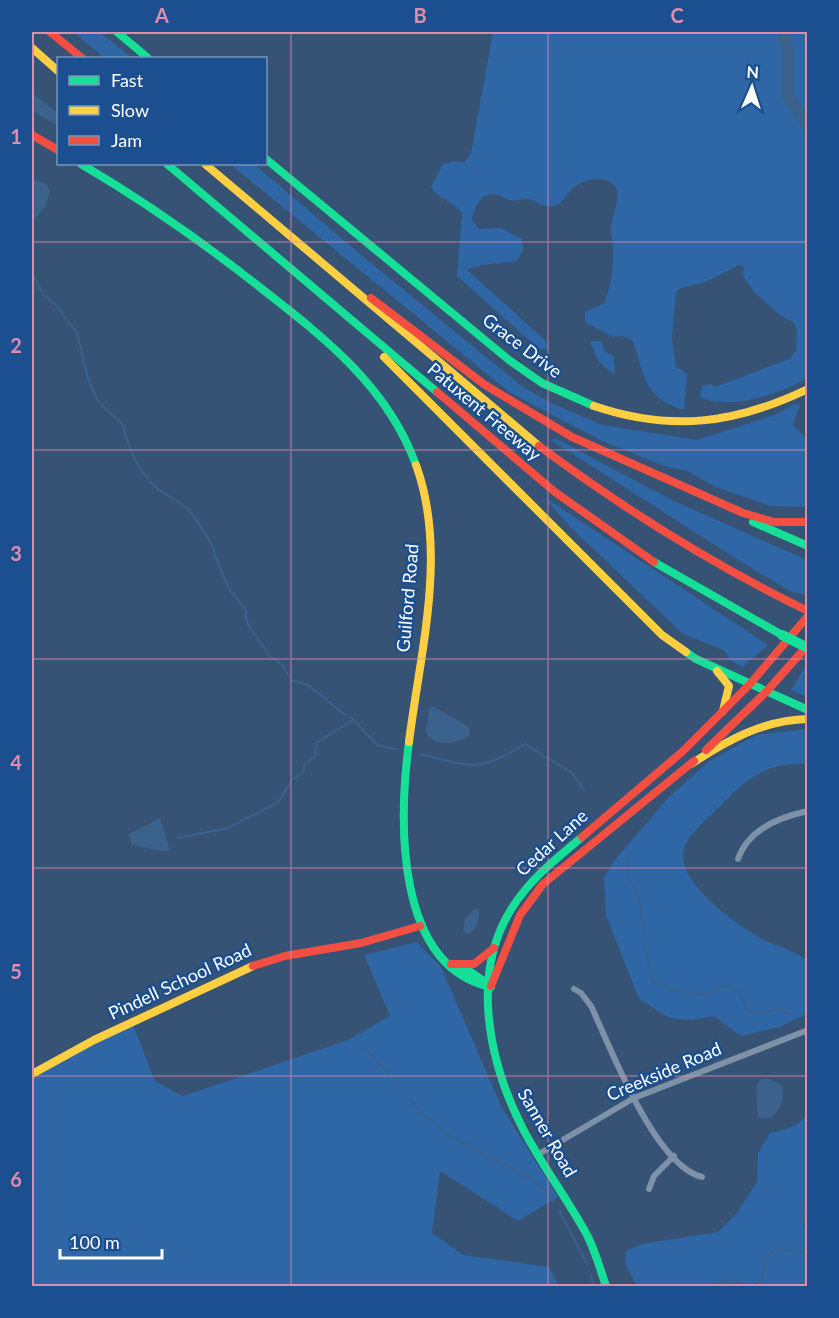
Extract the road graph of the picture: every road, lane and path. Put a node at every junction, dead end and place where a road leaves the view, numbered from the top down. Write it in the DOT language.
graph roads {
  1 [pos="50,32"];
  2 [pos="117,32"];
  3 [pos="32,48"];
  4 [pos="81,57"];
  5 [pos="147,57"];
  6 [pos="57,70"];
  7 [pos="32,135"];
  8 [pos="57,149"];
  9 [pos="267,160"];
  10 [pos="83,165"];
  11 [pos="168,165"];
  12 [pos="206,165"];
  13 [pos="220,177"];
  14 [pos="304,281"];
  15 [pos="807,389"];
  16 [pos="694,493"];
  17 [pos="807,522"];
  18 [pos="807,546"];
  19 [pos="806,612"];
  20 [pos="807,646"];
  21 [pos="713,667"];
  22 [pos="750,684"];
  23 [pos="766,692"];
  24 [pos="807,710"];
  25 [pos="723,711"];
  26 [pos="807,719"];
  27 [pos="691,764"];
  28 [pos="807,811"];
  29 [pos="738,859"];
  30 [pos="420,926"];
  31 [pos="494,948"];
  32 [pos="455,964"];
  33 [pos="491,987"];
  34 [pos="574,988"];
  35 [pos="807,1030"];
  36 [pos="32,1074"];
  37 [pos="634,1098"];
  38 [pos="539,1154"];
  39 [pos="674,1156"];
  40 [pos="702,1177"];
  41 [pos="649,1189"];
  42 [pos="606,1287"];
  1 -- 4 [label="main road"];
  2 -- 5 [label="main road"];
  3 -- 6 [label="main road"];
  7 -- 8 [label="main road"];
  9 -- 15 [label="main road, Grace Drive"];
  10 -- 30 [label="main road, Guilford Road"];
  11 -- 14 [label="main road, Patuxent Freeway"];
  12 -- 13 [label="main road, Patuxent Freeway"];
  13 -- 16 [label="main road"];
  13 -- 19 [label="main road, Patuxent Freeway"];
  14 -- 20 [label="main road, Patuxent Freeway, bridge"];
  14 -- 21 [label="main road"];
  16 -- 17 [label="main road"];
  16 -- 18 [label="main road"];
  19 -- 22 [label="main road, Cedar Lane"];
  20 -- 23 [label="main road, Cedar Lane"];
  21 -- 22 [label="main road"];
  21 -- 25 [label="main road"];
  22 -- 23 [label="main road"];
  22 -- 25 [label="main road, Cedar Lane"];
  23 -- 24 [label="main road"];
  23 -- 27 [label="main road, Cedar Lane"];
  25 -- 31 [label="main road, Cedar Lane"];
  26 -- 27 [label="main road"];
  27 -- 33 [label="main road, Cedar Lane"];
  28 -- 29 [label="street"];
  30 -- 32 [label="main road, Guilford Road"];
  30 -- 36 [label="main road, Pindell School Road"];
  31 -- 32 [label="main road"];
  31 -- 33 [label="main road, Cedar Lane"];
  32 -- 33 [label="main road, Guilford Road"];
  33 -- 38 [label="main road, Sanner Road"];
  34 -- 37 [label="street"];
  35 -- 37 [label="street, Creekside Road"];
  37 -- 38 [label="street, Creekside Road"];
  37 -- 39 [label="street"];
  38 -- 42 [label="main road, Sanner Road"];
  39 -- 40 [label="street"];
  39 -- 41 [label="street"];
}
